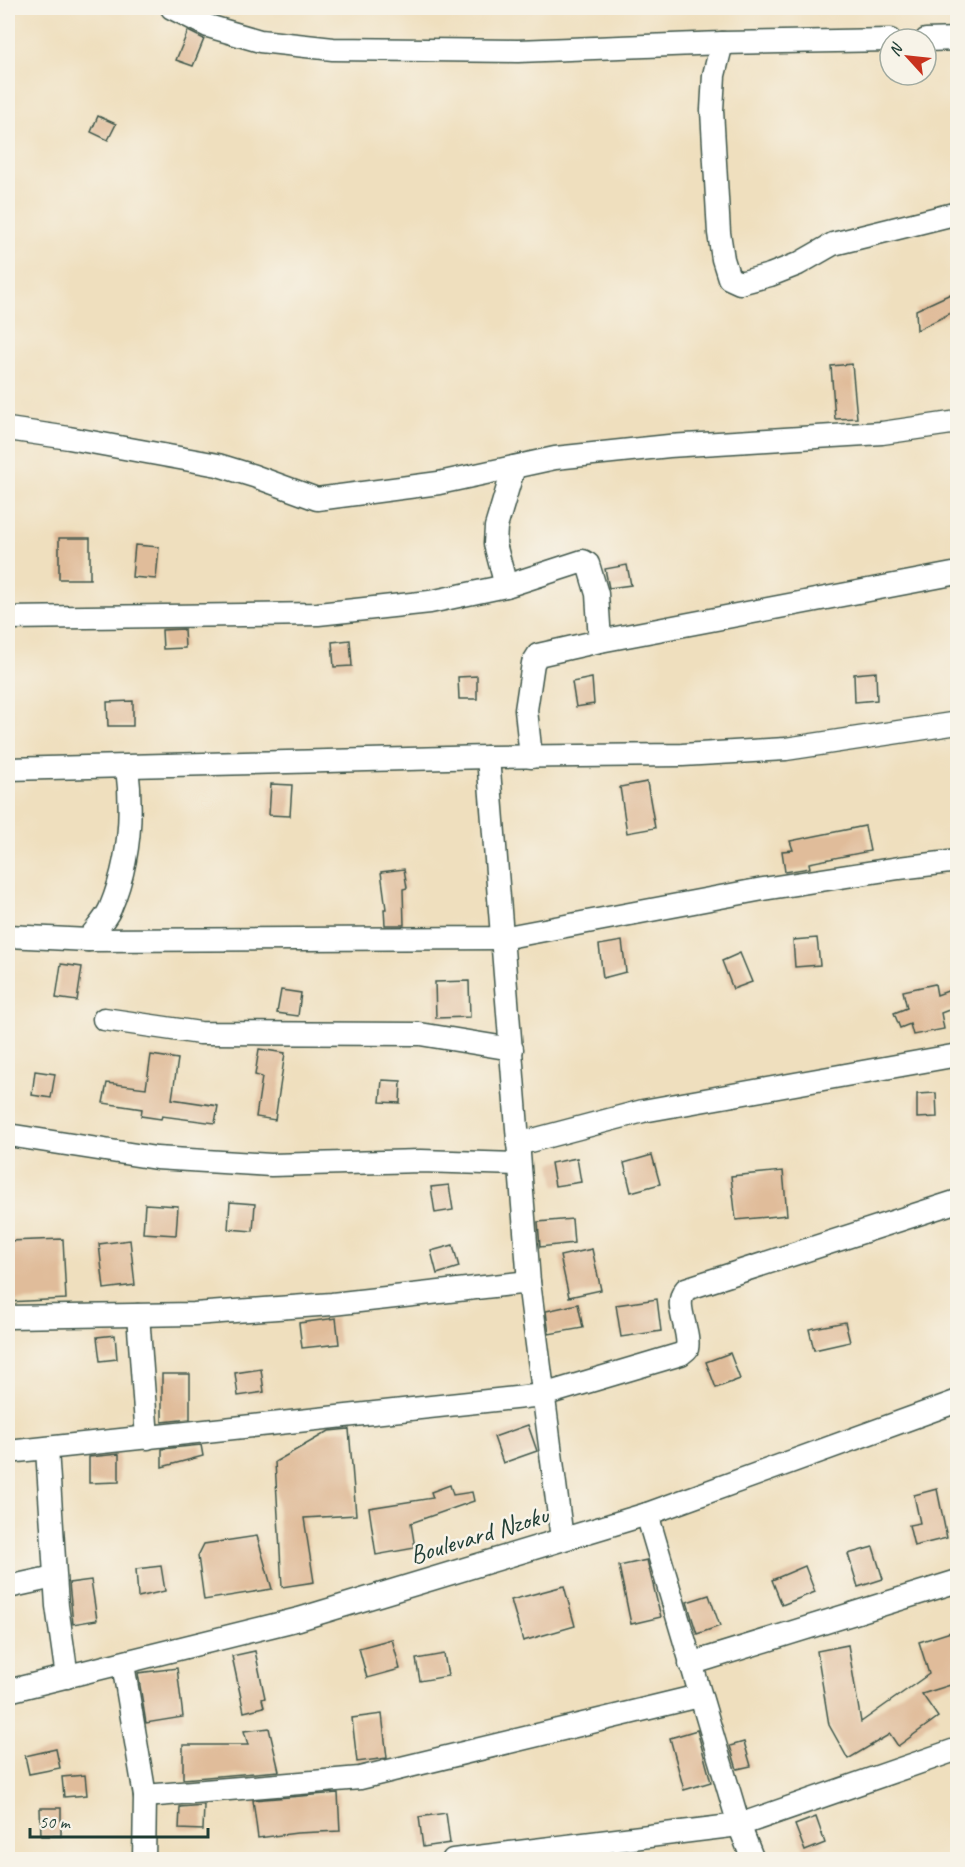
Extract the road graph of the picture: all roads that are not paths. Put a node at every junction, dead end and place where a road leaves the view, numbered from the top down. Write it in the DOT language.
graph roads {
  1 [pos="172,8"];
  2 [pos="957,39"];
  3 [pos="878,40"];
  4 [pos="938,40"];
  5 [pos="722,43"];
  6 [pos="957,213"];
  7 [pos="957,422"];
  8 [pos="8,429"];
  9 [pos="514,467"];
  10 [pos="957,573"];
  11 [pos="506,586"];
  12 [pos="8,618"];
  13 [pos="600,641"];
  14 [pos="957,723"];
  15 [pos="488,757"];
  16 [pos="531,757"];
  17 [pos="127,766"];
  18 [pos="8,769"];
  19 [pos="957,861"];
  20 [pos="8,936"];
  21 [pos="502,938"];
  22 [pos="88,940"];
  23 [pos="104,1019"];
  24 [pos="512,1049"];
  25 [pos="957,1055"];
  26 [pos="8,1135"];
  27 [pos="518,1154"];
  28 [pos="957,1202"];
  29 [pos="529,1282"];
  30 [pos="138,1315"];
  31 [pos="8,1317"];
  32 [pos="543,1395"];
  33 [pos="957,1401"];
  34 [pos="147,1438"];
  35 [pos="47,1449"];
  36 [pos="8,1452"];
  37 [pos="647,1514"];
  38 [pos="562,1539"];
  39 [pos="54,1577"];
  40 [pos="957,1581"];
  41 [pos="8,1587"];
  42 [pos="123,1664"];
  43 [pos="690,1664"];
  44 [pos="67,1677"];
  45 [pos="8,1691"];
  46 [pos="699,1696"];
  47 [pos="957,1749"];
  48 [pos="145,1796"];
  49 [pos="738,1825"];
  50 [pos="144,1860"];
  51 [pos="453,1860"];
  52 [pos="753,1860"];
  1 -- 5 [label="street"];
  2 -- 4 [label="street"];
  3 -- 5 [label="street"];
  5 -- 6 [label="street"];
  7 -- 9 [label="street"];
  8 -- 9 [label="street"];
  9 -- 11 [label="street"];
  10 -- 13 [label="street"];
  11 -- 12 [label="street"];
  11 -- 13 [label="street"];
  13 -- 16 [label="street"];
  14 -- 16 [label="street"];
  15 -- 16 [label="street"];
  15 -- 17 [label="street"];
  15 -- 21 [label="street"];
  17 -- 18 [label="street"];
  17 -- 22 [label="street"];
  19 -- 21 [label="street"];
  20 -- 22 [label="street"];
  21 -- 22 [label="street"];
  21 -- 24 [label="street"];
  23 -- 24 [label="street"];
  24 -- 27 [label="street"];
  25 -- 27 [label="street"];
  26 -- 27 [label="street"];
  27 -- 29 [label="street"];
  28 -- 32 [label="street"];
  29 -- 30 [label="street"];
  29 -- 32 [label="street"];
  30 -- 31 [label="street"];
  30 -- 34 [label="street"];
  32 -- 34 [label="street"];
  32 -- 38 [label="street"];
  33 -- 37 [label="street, Boulevard Nzoku"];
  34 -- 35 [label="street"];
  35 -- 36 [label="street"];
  35 -- 39 [label="street"];
  37 -- 38 [label="street, Boulevard Nzoku"];
  37 -- 43 [label="street"];
  38 -- 42 [label="street, Boulevard Nzoku"];
  39 -- 41 [label="street"];
  39 -- 44 [label="street"];
  40 -- 43 [label="street"];
  42 -- 44 [label="street, Boulevard Nzoku"];
  42 -- 48 [label="street"];
  43 -- 46 [label="street"];
  44 -- 45 [label="street, Boulevard Nzoku"];
  46 -- 48 [label="street"];
  46 -- 49 [label="street"];
  47 -- 49 [label="street"];
  48 -- 50 [label="street"];
  49 -- 51 [label="street"];
  49 -- 52 [label="street"];
}
